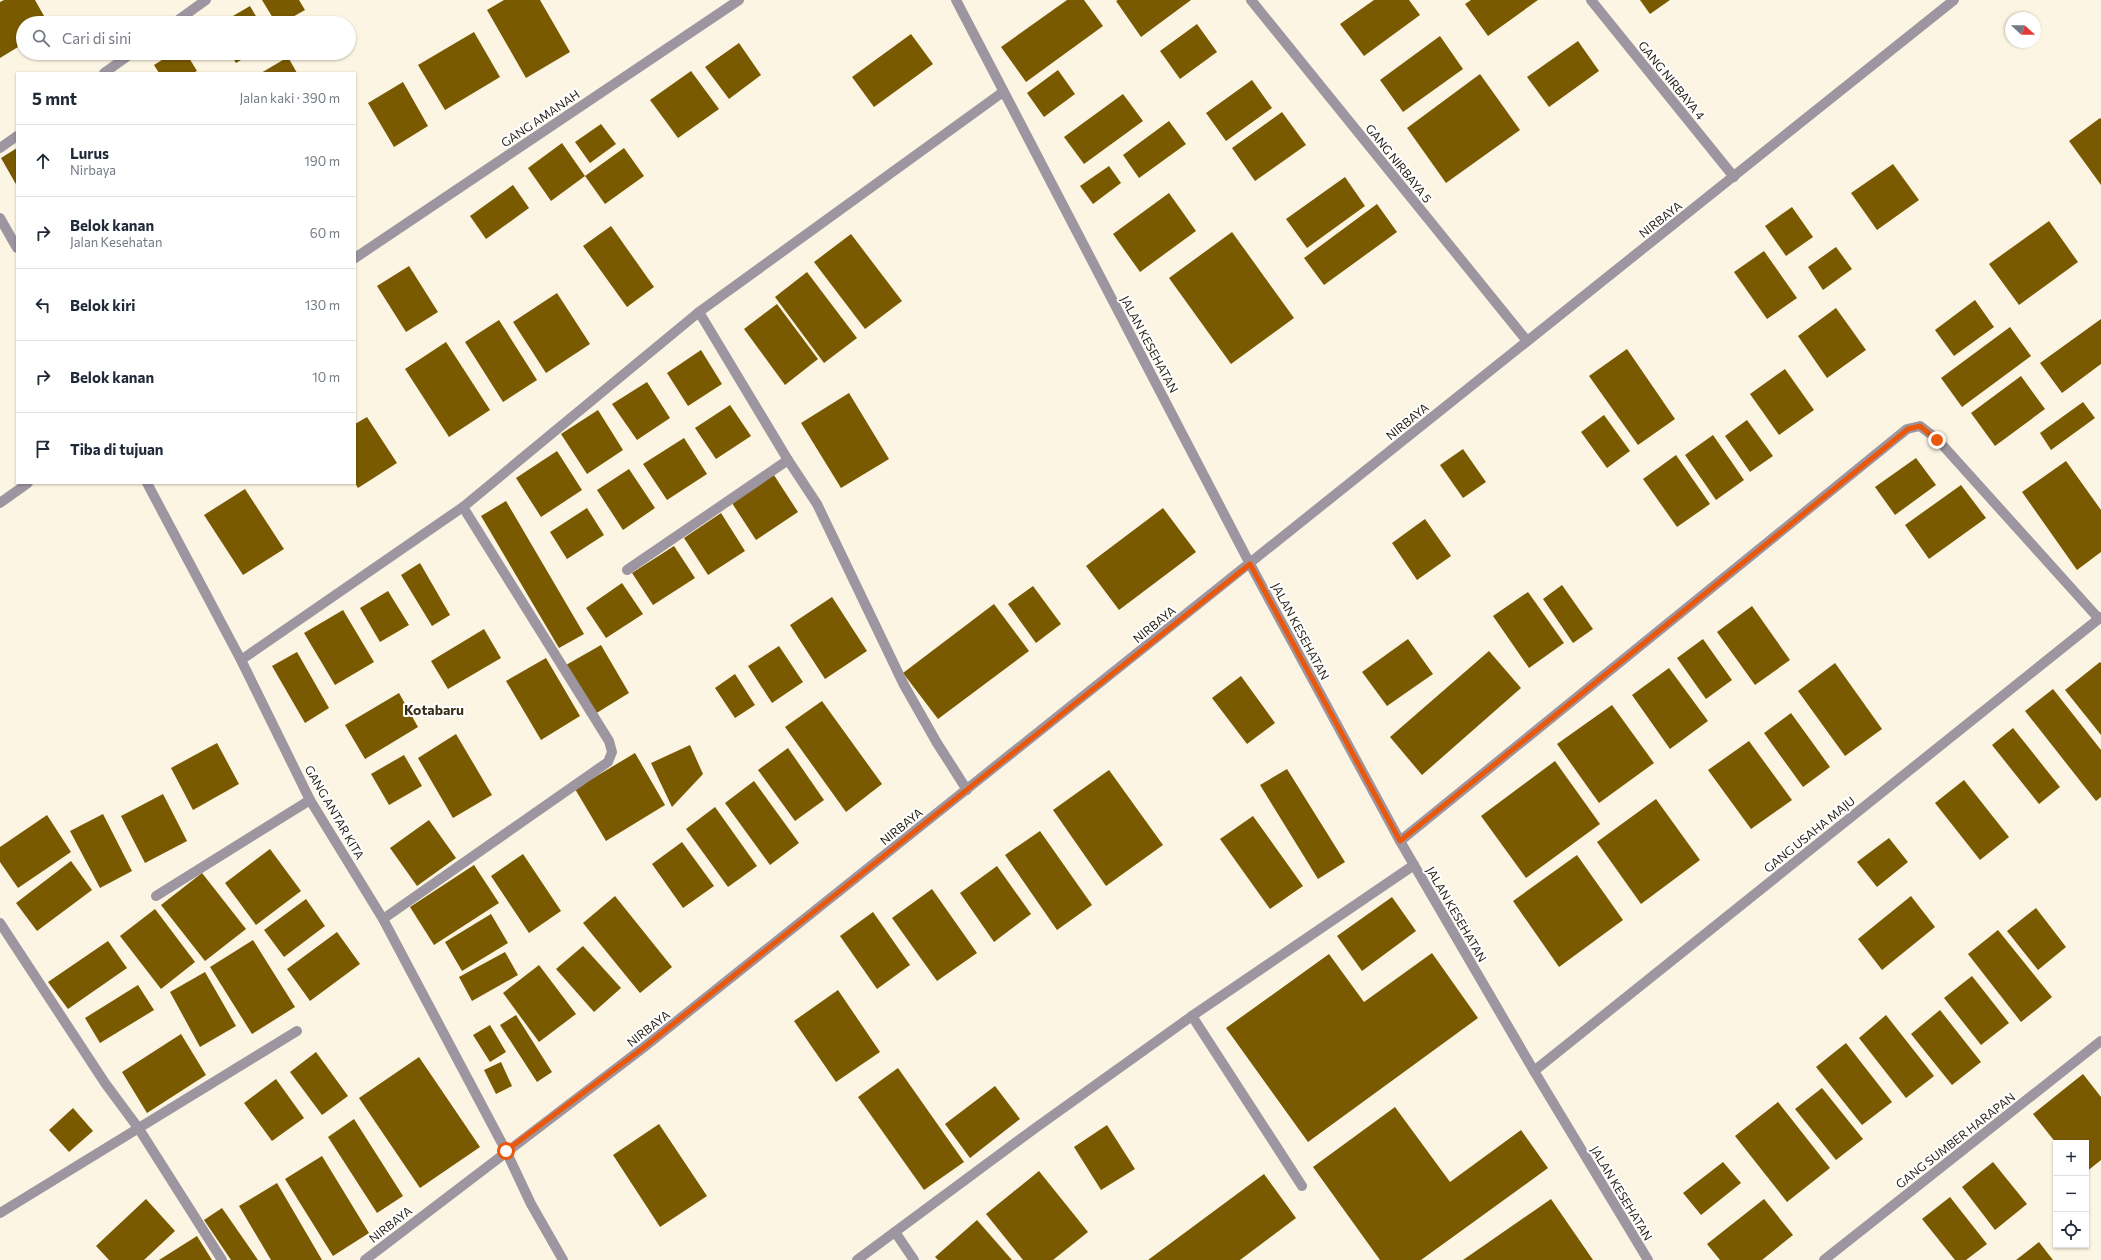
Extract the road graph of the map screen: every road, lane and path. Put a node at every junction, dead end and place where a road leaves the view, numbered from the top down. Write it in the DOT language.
graph roads {
  1 [pos="206,0"];
  2 [pos="739,0"];
  3 [pos="956,0"];
  4 [pos="1251,0"];
  5 [pos="1590,0"];
  6 [pos="1948,2"];
  7 [pos="184,16"];
  8 [pos="122,60"];
  9 [pos="105,72"];
  10 [pos="1003,92"];
  11 [pos="16,137"];
  12 [pos="0,148"];
  13 [pos="1734,177"];
  14 [pos="0,218"];
  15 [pos="16,246"];
  16 [pos="356,257"];
  17 [pos="700,312"];
  18 [pos="1527,341"];
  19 [pos="788,460"];
  20 [pos="27,484"];
  21 [pos="148,484"];
  22 [pos="0,503"];
  23 [pos="463,507"];
  24 [pos="1250,564"];
  25 [pos="627,570"];
  26 [pos="2100,618"];
  27 [pos="241,660"];
  28 [pos="967,790"];
  29 [pos="310,800"];
  30 [pos="1400,841"];
  31 [pos="1414,865"];
  32 [pos="156,896"];
  33 [pos="383,919"];
  34 [pos="0,923"];
  35 [pos="1192,1016"];
  36 [pos="297,1031"];
  37 [pos="2101,1041"];
  38 [pos="1534,1071"];
  39 [pos="139,1129"];
  40 [pos="506,1151"];
  41 [pos="1302,1186"];
  42 [pos="0,1213"];
  43 [pos="895,1232"];
  44 [pos="222,1260"];
  45 [pos="365,1260"];
  46 [pos="563,1260"];
  47 [pos="856,1260"];
  48 [pos="914,1260"];
  49 [pos="1648,1260"];
  50 [pos="1824,1260"];
  1 -- 7 [label="street"];
  2 -- 16 [label="street, GANG AMANAH"];
  3 -- 10 [label="street, JALAN KESEHATAN"];
  4 -- 18 [label="street, GANG NIRBAYA 5"];
  5 -- 13 [label="street, GANG NIRBAYA 4"];
  6 -- 13 [label="street, NIRBAYA"];
  8 -- 9 [label="street"];
  10 -- 17 [label="street"];
  10 -- 24 [label="street, JALAN KESEHATAN"];
  11 -- 12 [label="street"];
  13 -- 18 [label="street, NIRBAYA"];
  14 -- 15 [label="street"];
  17 -- 19 [label="street"];
  17 -- 23 [label="street"];
  18 -- 24 [label="street, NIRBAYA"];
  19 -- 25 [label="street"];
  19 -- 28 [label="street"];
  20 -- 22 [label="street"];
  21 -- 27 [label="street, GANG ANTAR KITA"];
  23 -- 27 [label="street"];
  23 -- 33 [label="street"];
  24 -- 28 [label="street, NIRBAYA"];
  24 -- 30 [label="street, JALAN KESEHATAN"];
  26 -- 30 [label="street"];
  26 -- 38 [label="street, GANG USAHA MAJU"];
  27 -- 29 [label="street, GANG ANTAR KITA"];
  28 -- 40 [label="street, NIRBAYA"];
  29 -- 32 [label="street"];
  29 -- 33 [label="street, GANG ANTAR KITA"];
  30 -- 31 [label="street, JALAN KESEHATAN"];
  31 -- 35 [label="street"];
  31 -- 38 [label="street, JALAN KESEHATAN"];
  33 -- 40 [label="street, GANG ANTAR KITA"];
  34 -- 39 [label="street"];
  35 -- 41 [label="street"];
  35 -- 43 [label="street"];
  36 -- 39 [label="street"];
  37 -- 50 [label="street, GANG SUMBER HARAPAN"];
  38 -- 49 [label="street, JALAN KESEHATAN"];
  39 -- 42 [label="street"];
  39 -- 44 [label="street"];
  40 -- 45 [label="street, NIRBAYA"];
  40 -- 46 [label="street, GANG ANTAR KITA"];
  43 -- 47 [label="street"];
  43 -- 48 [label="street"];
}
